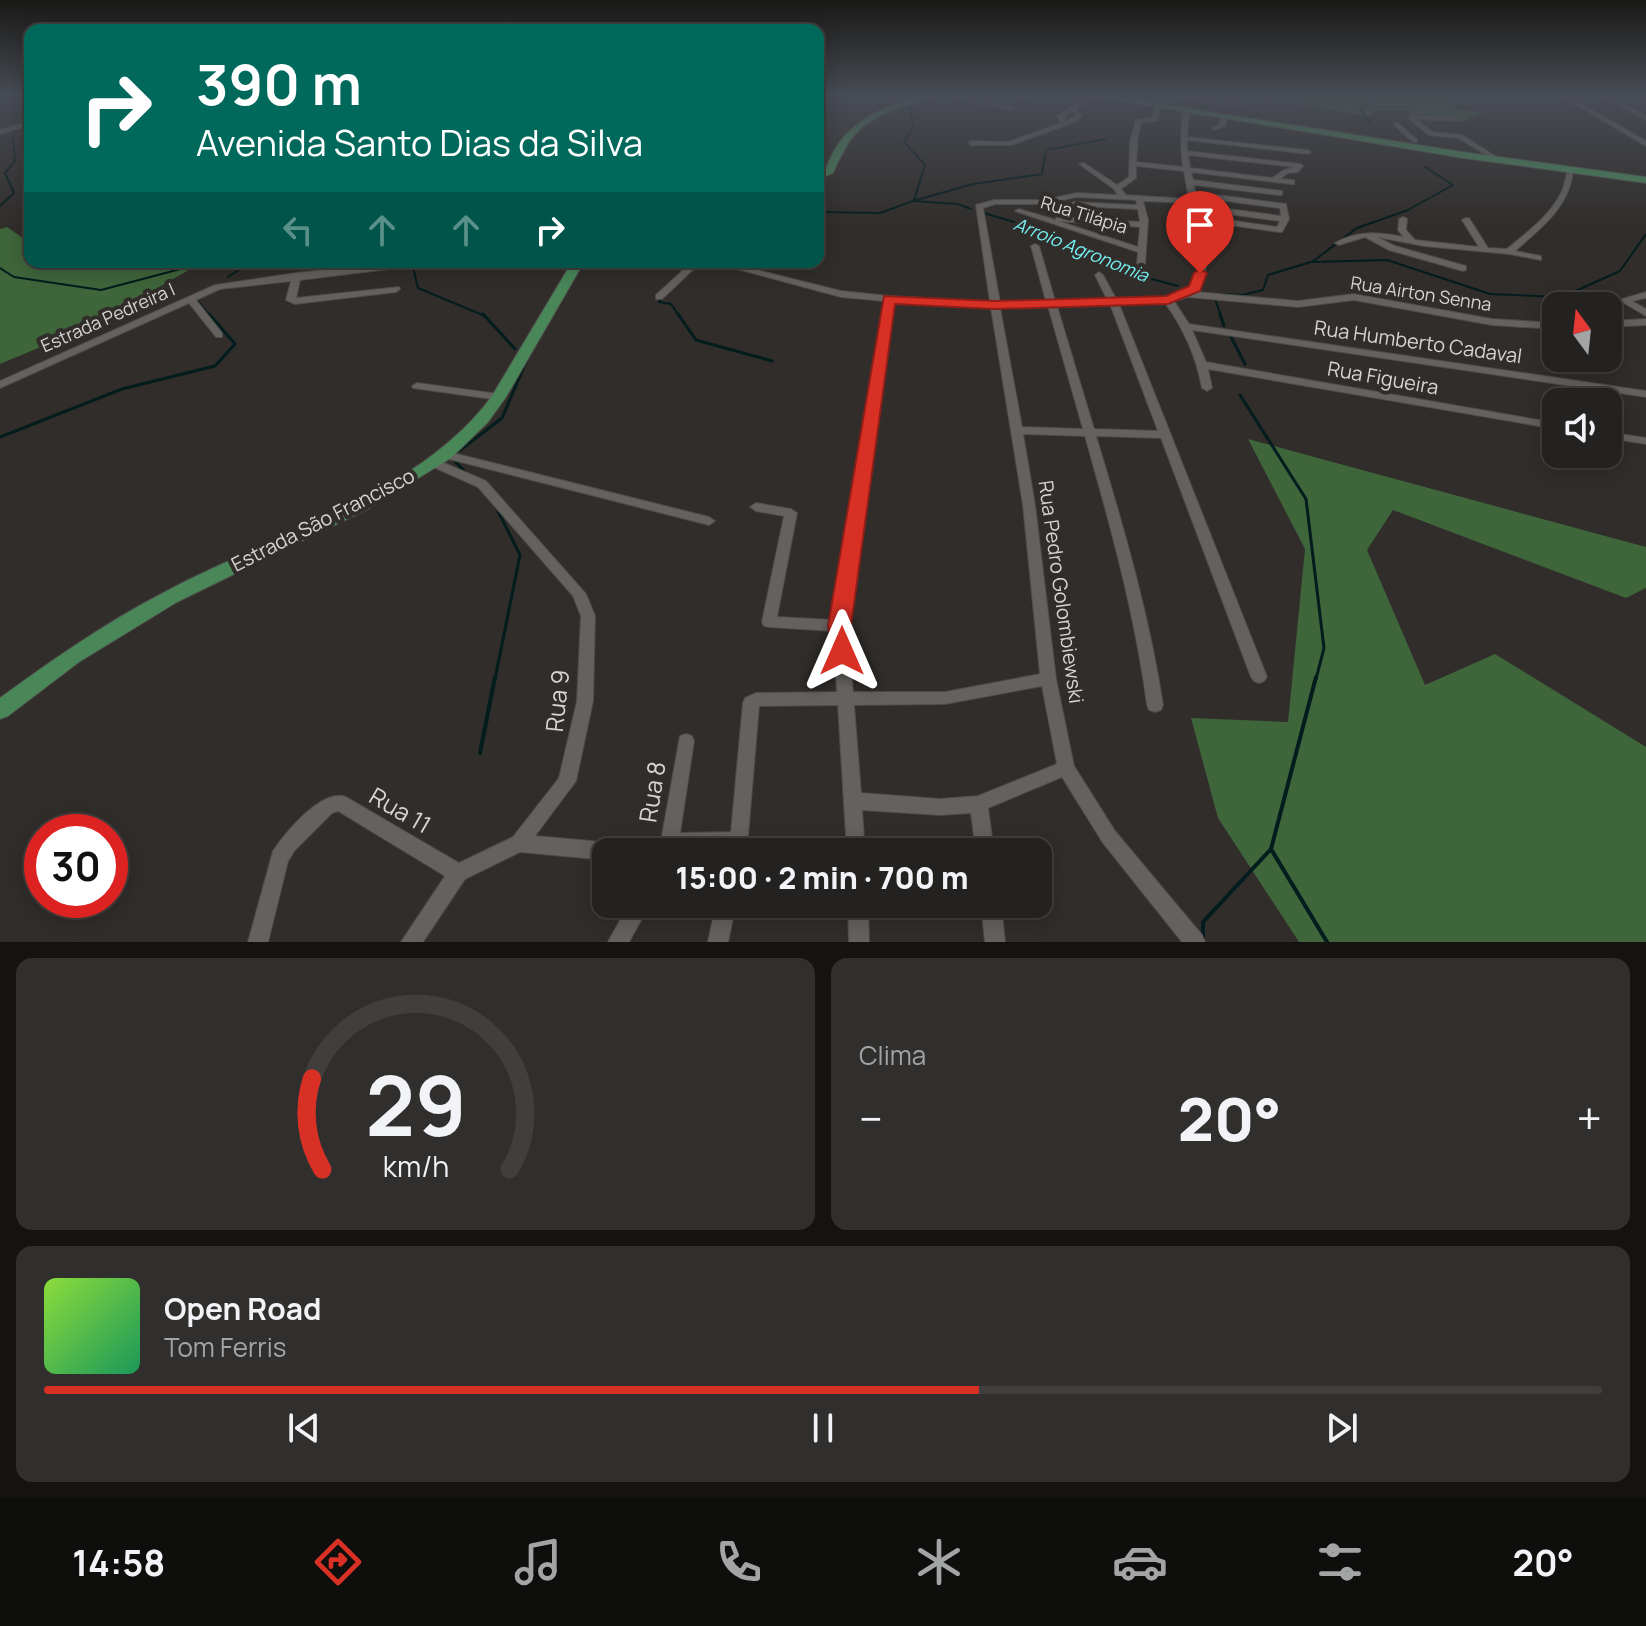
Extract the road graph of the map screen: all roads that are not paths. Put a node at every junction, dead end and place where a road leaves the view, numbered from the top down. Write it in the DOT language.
graph roads {
  1 [pos="844,140"];
  2 [pos="1020,140"];
  3 [pos="1132,140"];
  4 [pos="1183,140"];
  5 [pos="1200,140"];
  6 [pos="1378,140"];
  7 [pos="1394,140"];
  8 [pos="1464,140"];
  9 [pos="971,143"];
  10 [pos="1476,151"];
  11 [pos="1183,152"];
  12 [pos="1308,152"];
  13 [pos="1493,157"];
  14 [pos="1132,163"];
  15 [pos="1082,164"];
  16 [pos="824,167"];
  17 [pos="1186,167"];
  18 [pos="1570,169"];
  19 [pos="830,171"];
  20 [pos="824,174"];
  21 [pos="1275,179"];
  22 [pos="1646,179"];
  23 [pos="1189,182"];
  24 [pos="1291,182"];
  25 [pos="1117,188"];
  26 [pos="1279,193"];
  27 [pos="1123,197"];
  28 [pos="1193,201"];
  29 [pos="1141,202"];
  30 [pos="1074,204"];
  31 [pos="1019,211"];
  32 [pos="1045,218"];
  33 [pos="1197,218"];
  34 [pos="1285,219"];
  35 [pos="1403,219"];
  36 [pos="1466,220"];
  37 [pos="1143,225"];
  38 [pos="1365,234"];
  39 [pos="1414,242"];
  40 [pos="1339,243"];
  41 [pos="1035,246"];
  42 [pos="1140,250"];
  43 [pos="1486,251"];
  44 [pos="1509,252"];
  45 [pos="1538,258"];
  46 [pos="1141,265"];
  47 [pos="367,268"];
  48 [pos="574,268"];
  49 [pos="690,268"];
  50 [pos="739,268"];
  51 [pos="1463,268"];
  52 [pos="1099,275"];
  53 [pos="296,276"];
  54 [pos="396,289"];
  55 [pos="1187,294"];
  56 [pos="1646,295"];
  57 [pos="659,297"];
  58 [pos="190,299"];
  59 [pos="889,299"];
  60 [pos="1168,300"];
  61 [pos="1114,303"];
  62 [pos="995,305"];
  63 [pos="1054,305"];
  64 [pos="1646,313"];
  65 [pos="1646,322"];
  66 [pos="1622,323"];
  67 [pos="1542,325"];
  68 [pos="1185,326"];
  69 [pos="219,335"];
  70 [pos="1204,365"];
  71 [pos="0,385"];
  72 [pos="417,386"];
  73 [pos="1207,388"];
  74 [pos="1646,394"];
  75 [pos="499,397"];
  76 [pos="1542,424"];
  77 [pos="1016,430"];
  78 [pos="1092,434"];
  79 [pos="1164,435"];
  80 [pos="1622,437"];
  81 [pos="1646,441"];
  82 [pos="446,458"];
  83 [pos="756,507"];
  84 [pos="709,521"];
  85 [pos="840,626"];
  86 [pos="1259,677"];
  87 [pos="1048,679"];
  88 [pos="846,700"];
  89 [pos="1155,705"];
  90 [pos="0,710"];
  91 [pos="686,741"];
  92 [pos="1066,768"];
  93 [pos="854,801"];
  94 [pos="979,804"];
  95 [pos="670,838"];
  96 [pos="740,838"];
  97 [pos="855,838"];
  98 [pos="983,838"];
  99 [pos="519,843"];
  100 [pos="592,850"];
  101 [pos="458,873"];
  102 [pos="632,918"];
  103 [pos="723,918"];
  104 [pos="858,918"];
  105 [pos="992,918"];
  106 [pos="258,942"];
  107 [pos="411,942"];
  108 [pos="618,942"];
  109 [pos="718,942"];
  110 [pos="859,942"];
  111 [pos="995,942"];
  112 [pos="1195,942"];
  1 -- 19 [label="main road"];
  2 -- 9 [label="street"];
  3 -- 14 [label="street"];
  4 -- 11 [label="street"];
  5 -- 12 [label="street"];
  6 -- 13 [label="main road"];
  7 -- 10 [label="main road"];
  8 -- 10 [label="street"];
  10 -- 13 [label="main road"];
  11 -- 17 [label="street"];
  11 -- 21 [label="street"];
  13 -- 18 [label="main road"];
  13 -- 22 [label="main road"];
  14 -- 17 [label="street"];
  14 -- 25 [label="street"];
  15 -- 25 [label="street"];
  16 -- 19 [label="street"];
  17 -- 21 [label="street"];
  17 -- 23 [label="street"];
  18 -- 22 [label="main road"];
  18 -- 44 [label="street"];
  19 -- 20 [label="main road"];
  21 -- 24 [label="street"];
  23 -- 26 [label="street"];
  23 -- 28 [label="street"];
  25 -- 27 [label="street"];
  27 -- 29 [label="street"];
  27 -- 62 [label="street, Rua Pedro Golombiewski"];
  28 -- 29 [label="street"];
  28 -- 33 [label="street"];
  28 -- 34 [label="street"];
  28 -- 34 [label="street"];
  29 -- 30 [label="street"];
  29 -- 37 [label="street"];
  31 -- 32 [label="street, Rua Tilápia"];
  32 -- 37 [label="street"];
  32 -- 42 [label="street, Rua Tilápia"];
  33 -- 34 [label="street"];
  33 -- 55 [label="street"];
  35 -- 39 [label="street"];
  36 -- 43 [label="street"];
  37 -- 42 [label="street"];
  38 -- 39 [label="street"];
  38 -- 40 [label="street"];
  38 -- 51 [label="street"];
  39 -- 43 [label="street"];
  41 -- 63 [label="street"];
  42 -- 46 [label="street"];
  43 -- 44 [label="street"];
  44 -- 45 [label="street"];
  47 -- 53 [label="street, Estrada Pedreira I"];
  48 -- 75 [label="main road, Estrada São Francisco"];
  49 -- 57 [label="street"];
  50 -- 59 [label="street"];
  52 -- 61 [label="street"];
  53 -- 54 [label="street"];
  53 -- 58 [label="street, Estrada Pedreira I"];
  55 -- 60 [label="street"];
  55 -- 67 [label="street, Rua Airton Senna"];
  56 -- 64 [label="street"];
  58 -- 69 [label="street"];
  58 -- 71 [label="street, Estrada Pedreira I"];
  59 -- 62 [label="street"];
  59 -- 85 [label="street"];
  60 -- 61 [label="street"];
  60 -- 68 [label="street"];
  61 -- 63 [label="street"];
  61 -- 79 [label="street"];
  62 -- 63 [label="street"];
  62 -- 77 [label="street, Rua Pedro Golombiewski"];
  63 -- 78 [label="street"];
  65 -- 66 [label="street"];
  68 -- 70 [label="street"];
  68 -- 74 [label="street, Rua Humberto Cadaval"];
  70 -- 73 [label="street"];
  70 -- 76 [label="street, Rua Figueira"];
  72 -- 75 [label="street"];
  75 -- 82 [label="main road, Estrada São Francisco"];
  77 -- 78 [label="street"];
  77 -- 87 [label="street, Rua Pedro Golombiewski"];
  78 -- 79 [label="street"];
  78 -- 89 [label="street"];
  79 -- 86 [label="street"];
  80 -- 81 [label="street"];
  82 -- 84 [label="street"];
  82 -- 90 [label="main road, Estrada São Francisco"];
  82 -- 99 [label="street, Rua 9"];
  83 -- 85 [label="street"];
  85 -- 88 [label="street"];
  87 -- 88 [label="street"];
  87 -- 92 [label="street, Rua Pedro Golombiewski"];
  88 -- 93 [label="street"];
  88 -- 96 [label="street"];
  91 -- 95 [label="street, Rua 8"];
  92 -- 94 [label="street"];
  92 -- 112 [label="street, Rua Pedro Golombiewski"];
  93 -- 94 [label="street"];
  93 -- 97 [label="street"];
  94 -- 98 [label="street"];
  99 -- 100 [label="street"];
  99 -- 101 [label="street, Rua 9"];
  101 -- 106 [label="street, Rua 11"];
  101 -- 107 [label="street, Rua 9"];
  102 -- 108 [label="street"];
  103 -- 109 [label="street"];
  104 -- 110 [label="street"];
  105 -- 111 [label="street"];
}
